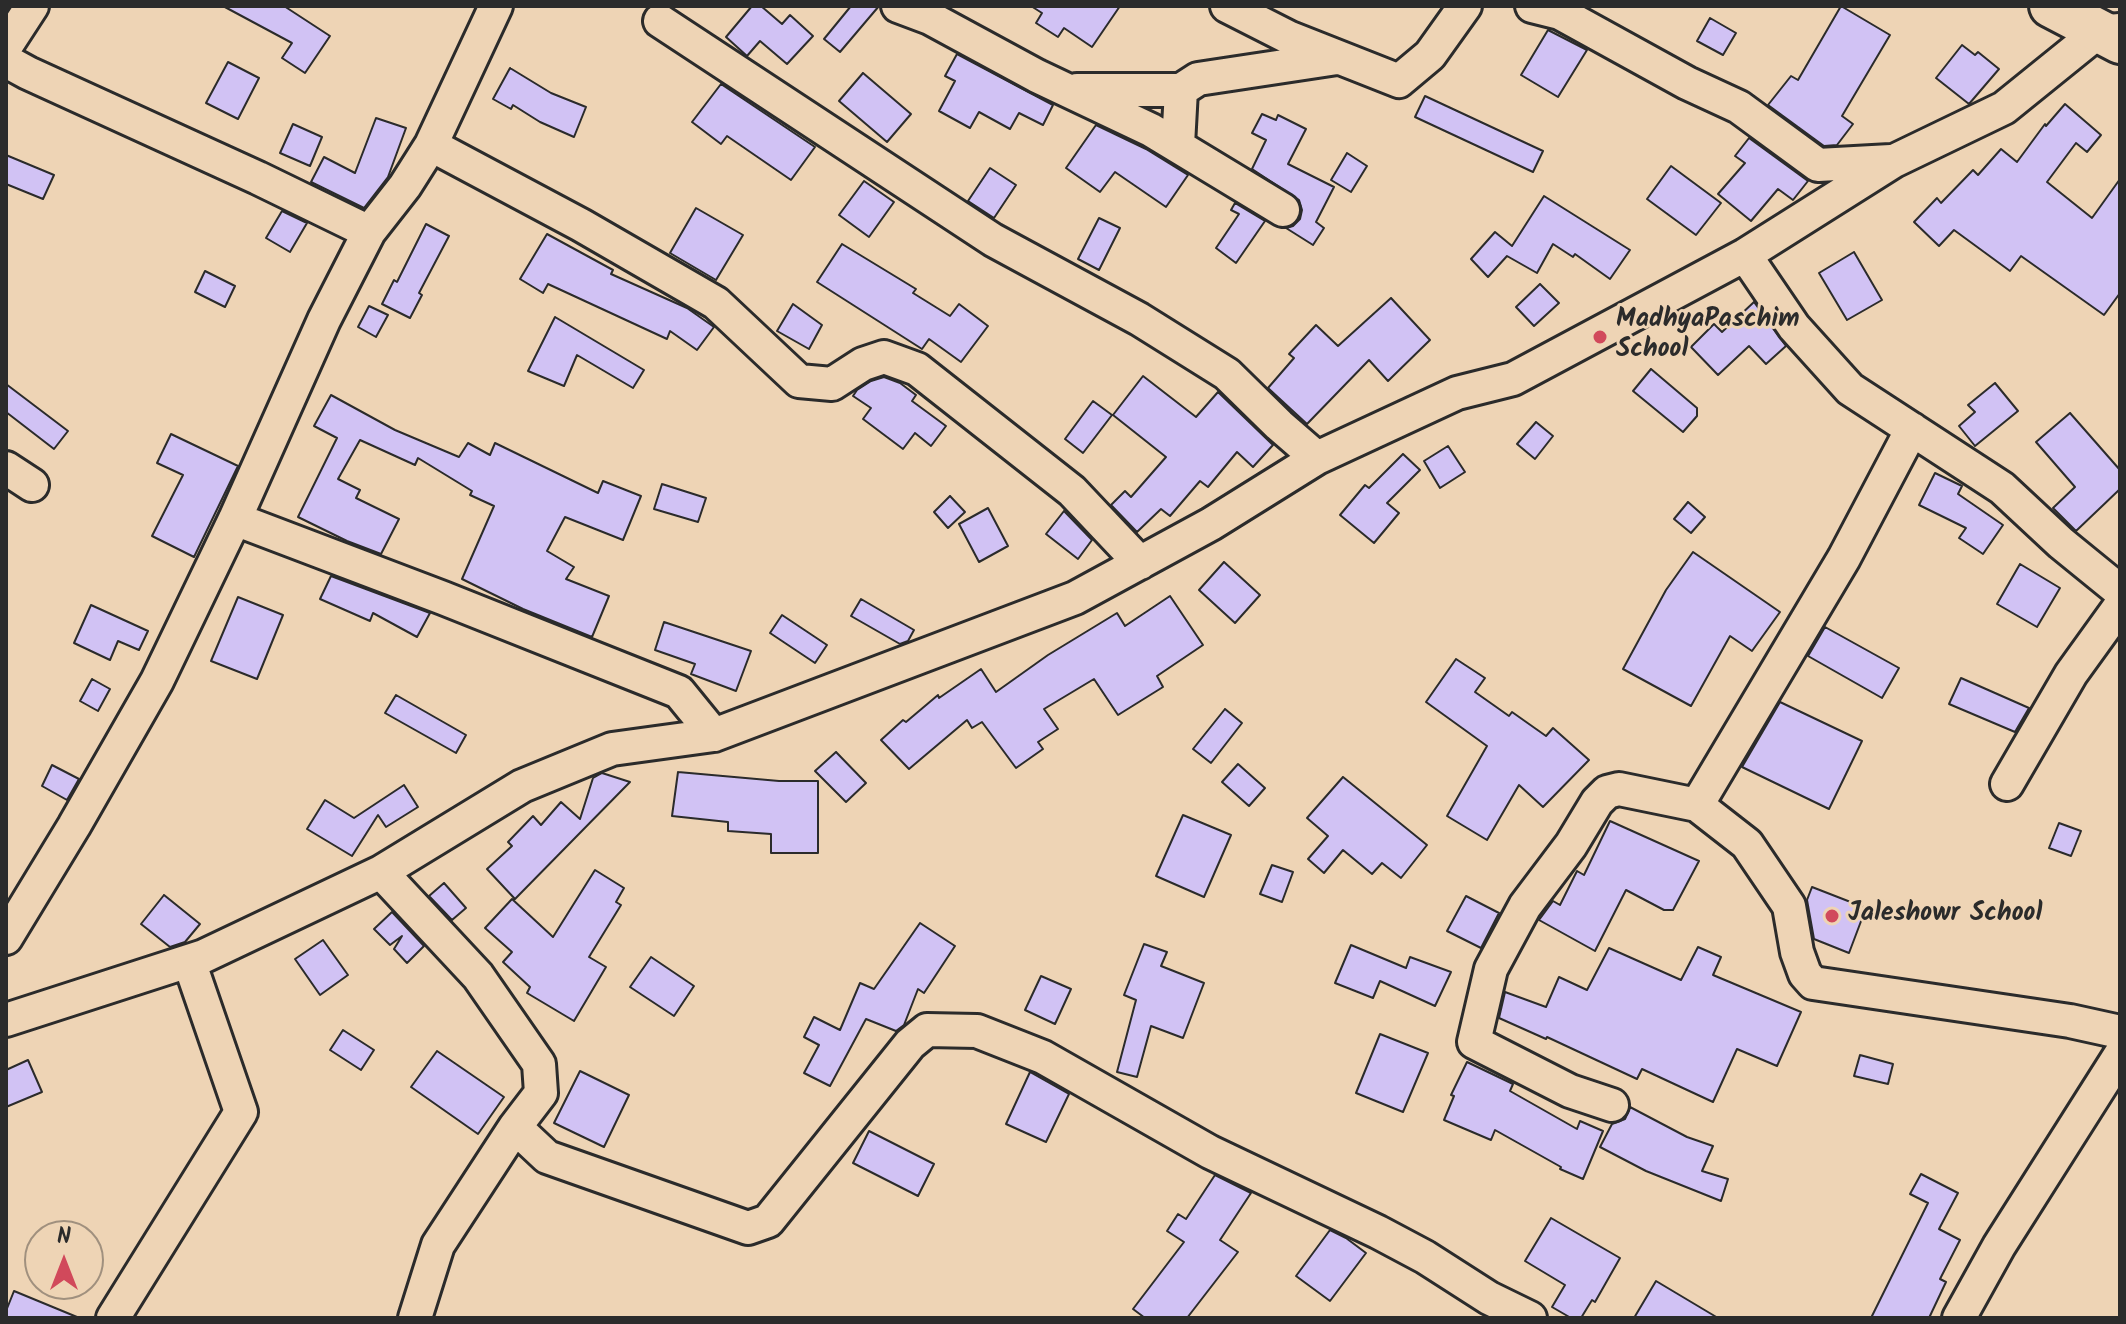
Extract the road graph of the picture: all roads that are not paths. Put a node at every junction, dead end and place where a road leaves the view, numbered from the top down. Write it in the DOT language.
graph roads {
  1 [pos="32,6"];
  2 [pos="496,6"];
  3 [pos="898,6"];
  4 [pos="1227,6"];
  5 [pos="1465,6"];
  6 [pos="1532,6"];
  7 [pos="2051,6"];
  8 [pos="660,21"];
  9 [pos="2113,35"];
  10 [pos="6,46"];
  11 [pos="1340,58"];
  12 [pos="6,61"];
  13 [pos="1068,90"];
  14 [pos="1181,90"];
  15 [pos="431,145"];
  16 [pos="1178,145"];
  17 [pos="1894,161"];
  18 [pos="1283,210"];
  19 [pos="369,232"];
  20 [pos="1745,255"];
  21 [pos="1912,429"];
  22 [pos="1317,458"];
  23 [pos="235,519"];
  24 [pos="1140,563"];
  25 [pos="2120,591"];
  26 [pos="2120,606"];
  27 [pos="714,735"];
  28 [pos="2007,784"];
  29 [pos="1697,805"];
  30 [pos="381,872"];
  31 [pos="6,938"];
  32 [pos="189,961"];
  33 [pos="6,1020"];
  34 [pos="2120,1032"];
  35 [pos="2120,1055"];
  36 [pos="1612,1105"];
  37 [pos="515,1127"];
  38 [pos="113,1318"];
  39 [pos="415,1318"];
  40 [pos="1530,1318"];
  41 [pos="1959,1318"];
  1 -- 10 [label="street"];
  2 -- 15 [label="street"];
  3 -- 13 [label="street"];
  4 -- 11 [label="street"];
  5 -- 11 [label="street"];
  6 -- 17 [label="street"];
  7 -- 9 [label="main road"];
  8 -- 22 [label="street"];
  9 -- 17 [label="street"];
  11 -- 14 [label="street"];
  12 -- 19 [label="street"];
  13 -- 14 [label="street"];
  13 -- 16 [label="street"];
  14 -- 16 [label="street"];
  15 -- 19 [label="street"];
  15 -- 24 [label="street"];
  16 -- 18 [label="street"];
  17 -- 20 [label="street"];
  19 -- 23 [label="street"];
  20 -- 21 [label="street"];
  20 -- 22 [label="street"];
  21 -- 25 [label="street"];
  21 -- 29 [label="street"];
  22 -- 24 [label="street"];
  23 -- 27 [label="street"];
  23 -- 31 [label="street"];
  24 -- 27 [label="street"];
  26 -- 28 [label="street"];
  27 -- 30 [label="street"];
  29 -- 34 [label="street"];
  29 -- 36 [label="street"];
  30 -- 32 [label="street"];
  30 -- 37 [label="street"];
  32 -- 33 [label="street"];
  32 -- 38 [label="street"];
  35 -- 41 [label="street"];
  37 -- 39 [label="street"];
  37 -- 40 [label="street"];
}
